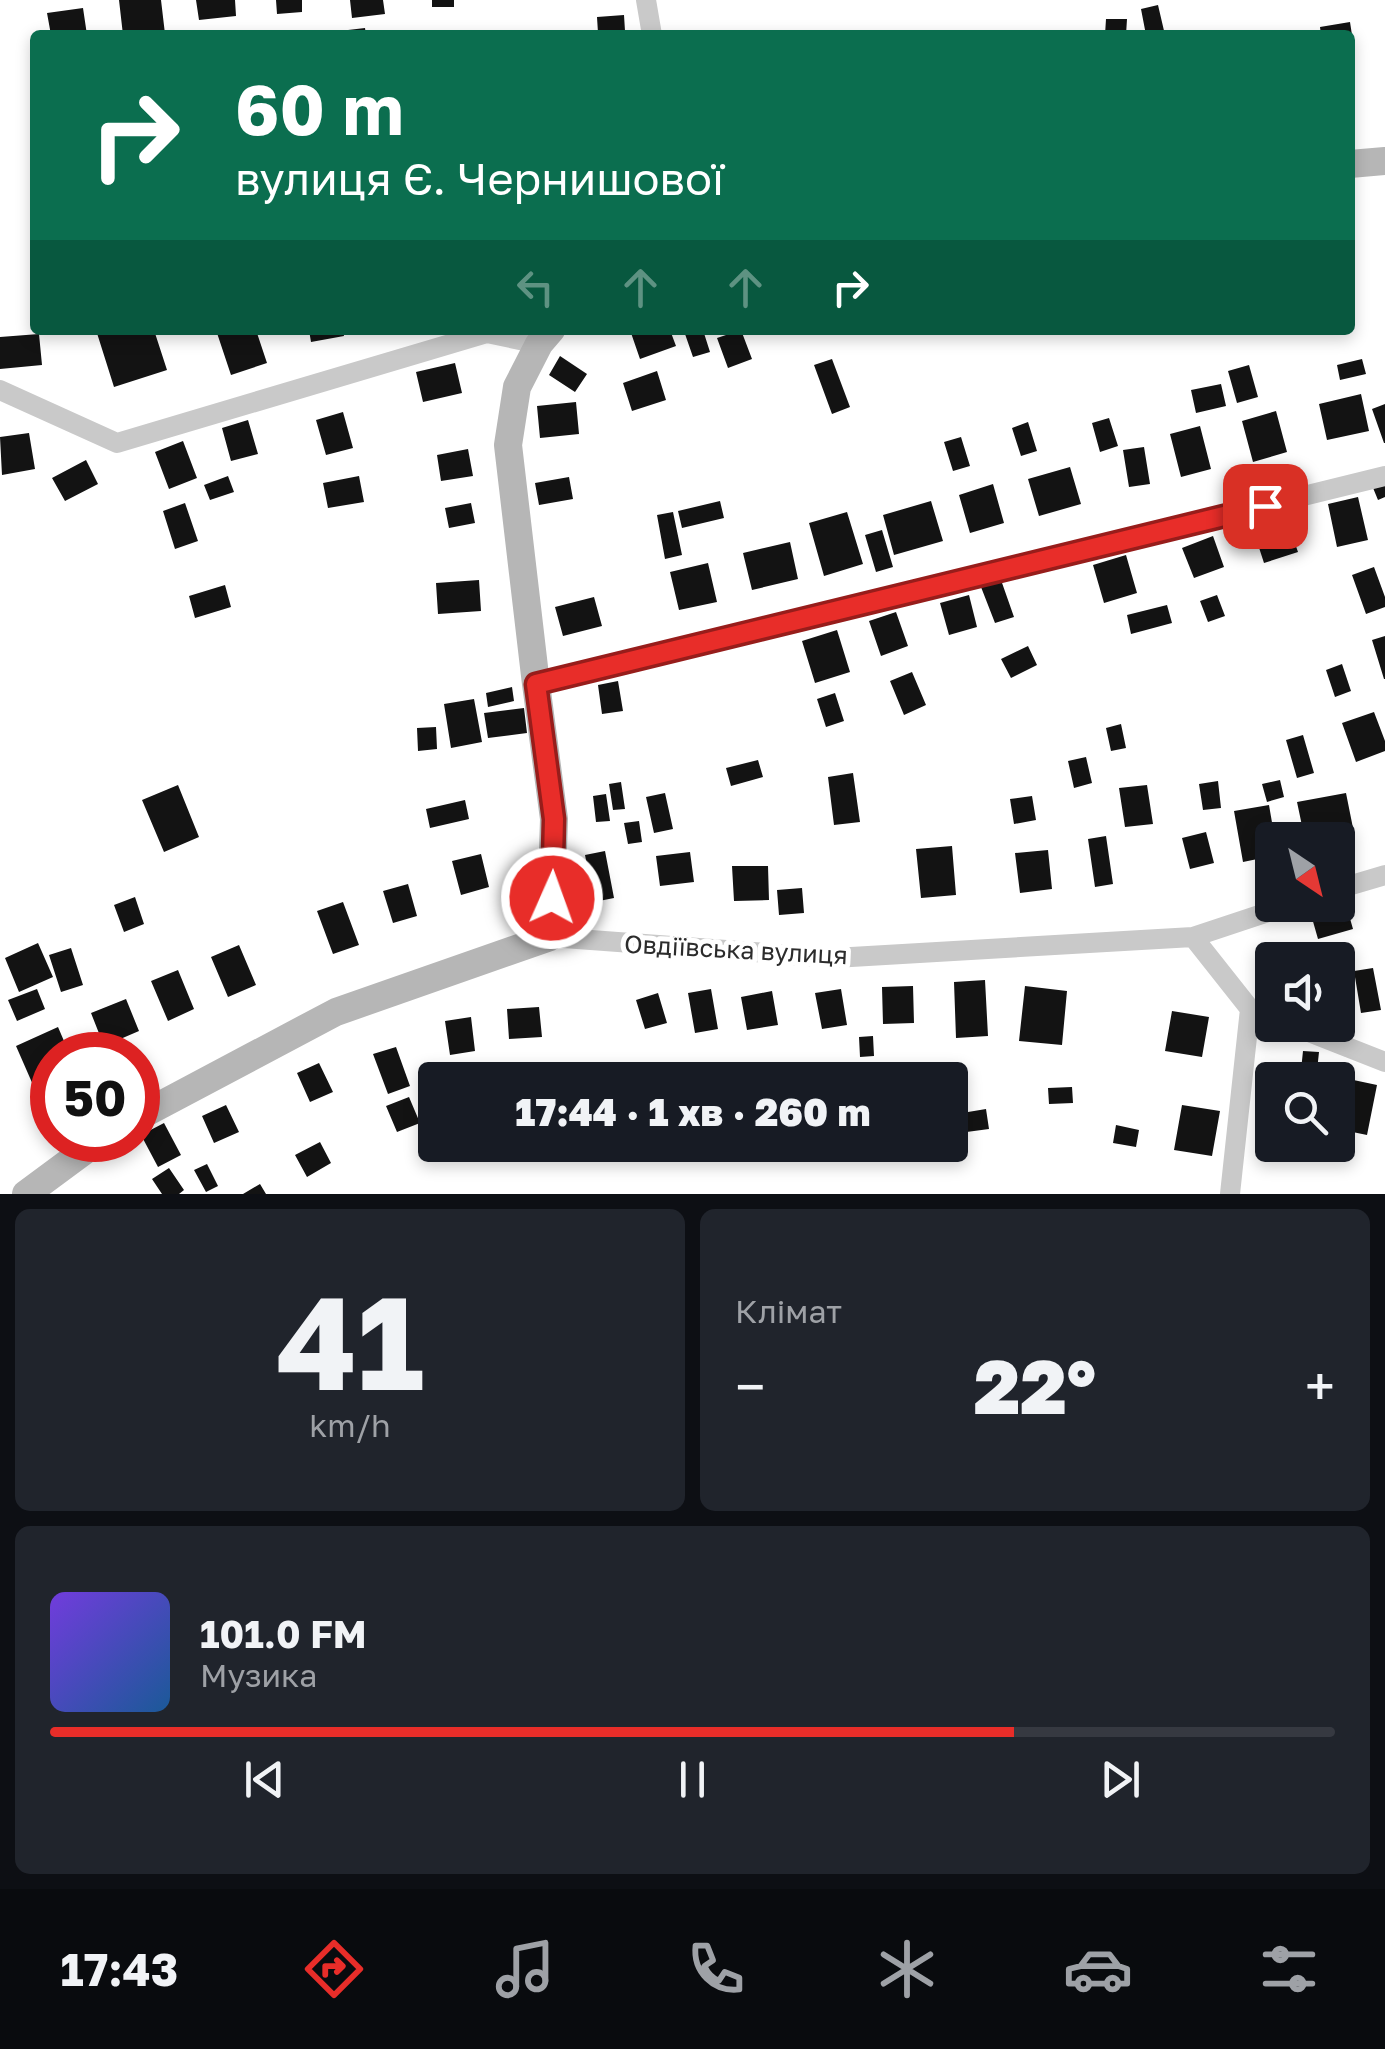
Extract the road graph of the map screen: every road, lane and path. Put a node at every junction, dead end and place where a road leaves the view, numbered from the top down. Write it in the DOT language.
graph roads {
  1 [pos="646,0"];
  2 [pos="651,30"];
  3 [pos="1385,160"];
  4 [pos="1355,163"];
  5 [pos="480,335"];
  6 [pos="516,335"];
  7 [pos="545,337"];
  8 [pos="0,390"];
  9 [pos="1385,476"];
  10 [pos="536,684"];
  11 [pos="1385,875"];
  12 [pos="1355,884"];
  13 [pos="1255,916"];
  14 [pos="550,937"];
  15 [pos="1193,937"];
  16 [pos="1250,1009"];
  17 [pos="1255,1011"];
  18 [pos="1334,1042"];
  19 [pos="1385,1062"];
  20 [pos="160,1105"];
  21 [pos="69,1162"];
  22 [pos="26,1194"];
  23 [pos="1230,1194"];
  1 -- 2 [label="street"];
  3 -- 4 [label="main road"];
  5 -- 8 [label="street"];
  6 -- 7 [label="street"];
  7 -- 10 [label="main road"];
  9 -- 10 [label="street"];
  10 -- 14 [label="main road"];
  11 -- 12 [label="street"];
  13 -- 15 [label="street, Овдіївська вулиця"];
  14 -- 15 [label="street, Овдіївська вулиця"];
  14 -- 20 [label="main road, Овдіївська вулиця"];
  15 -- 16 [label="street"];
  16 -- 17 [label="street"];
  16 -- 23 [label="street"];
  18 -- 19 [label="street"];
  21 -- 22 [label="main road"];
}
